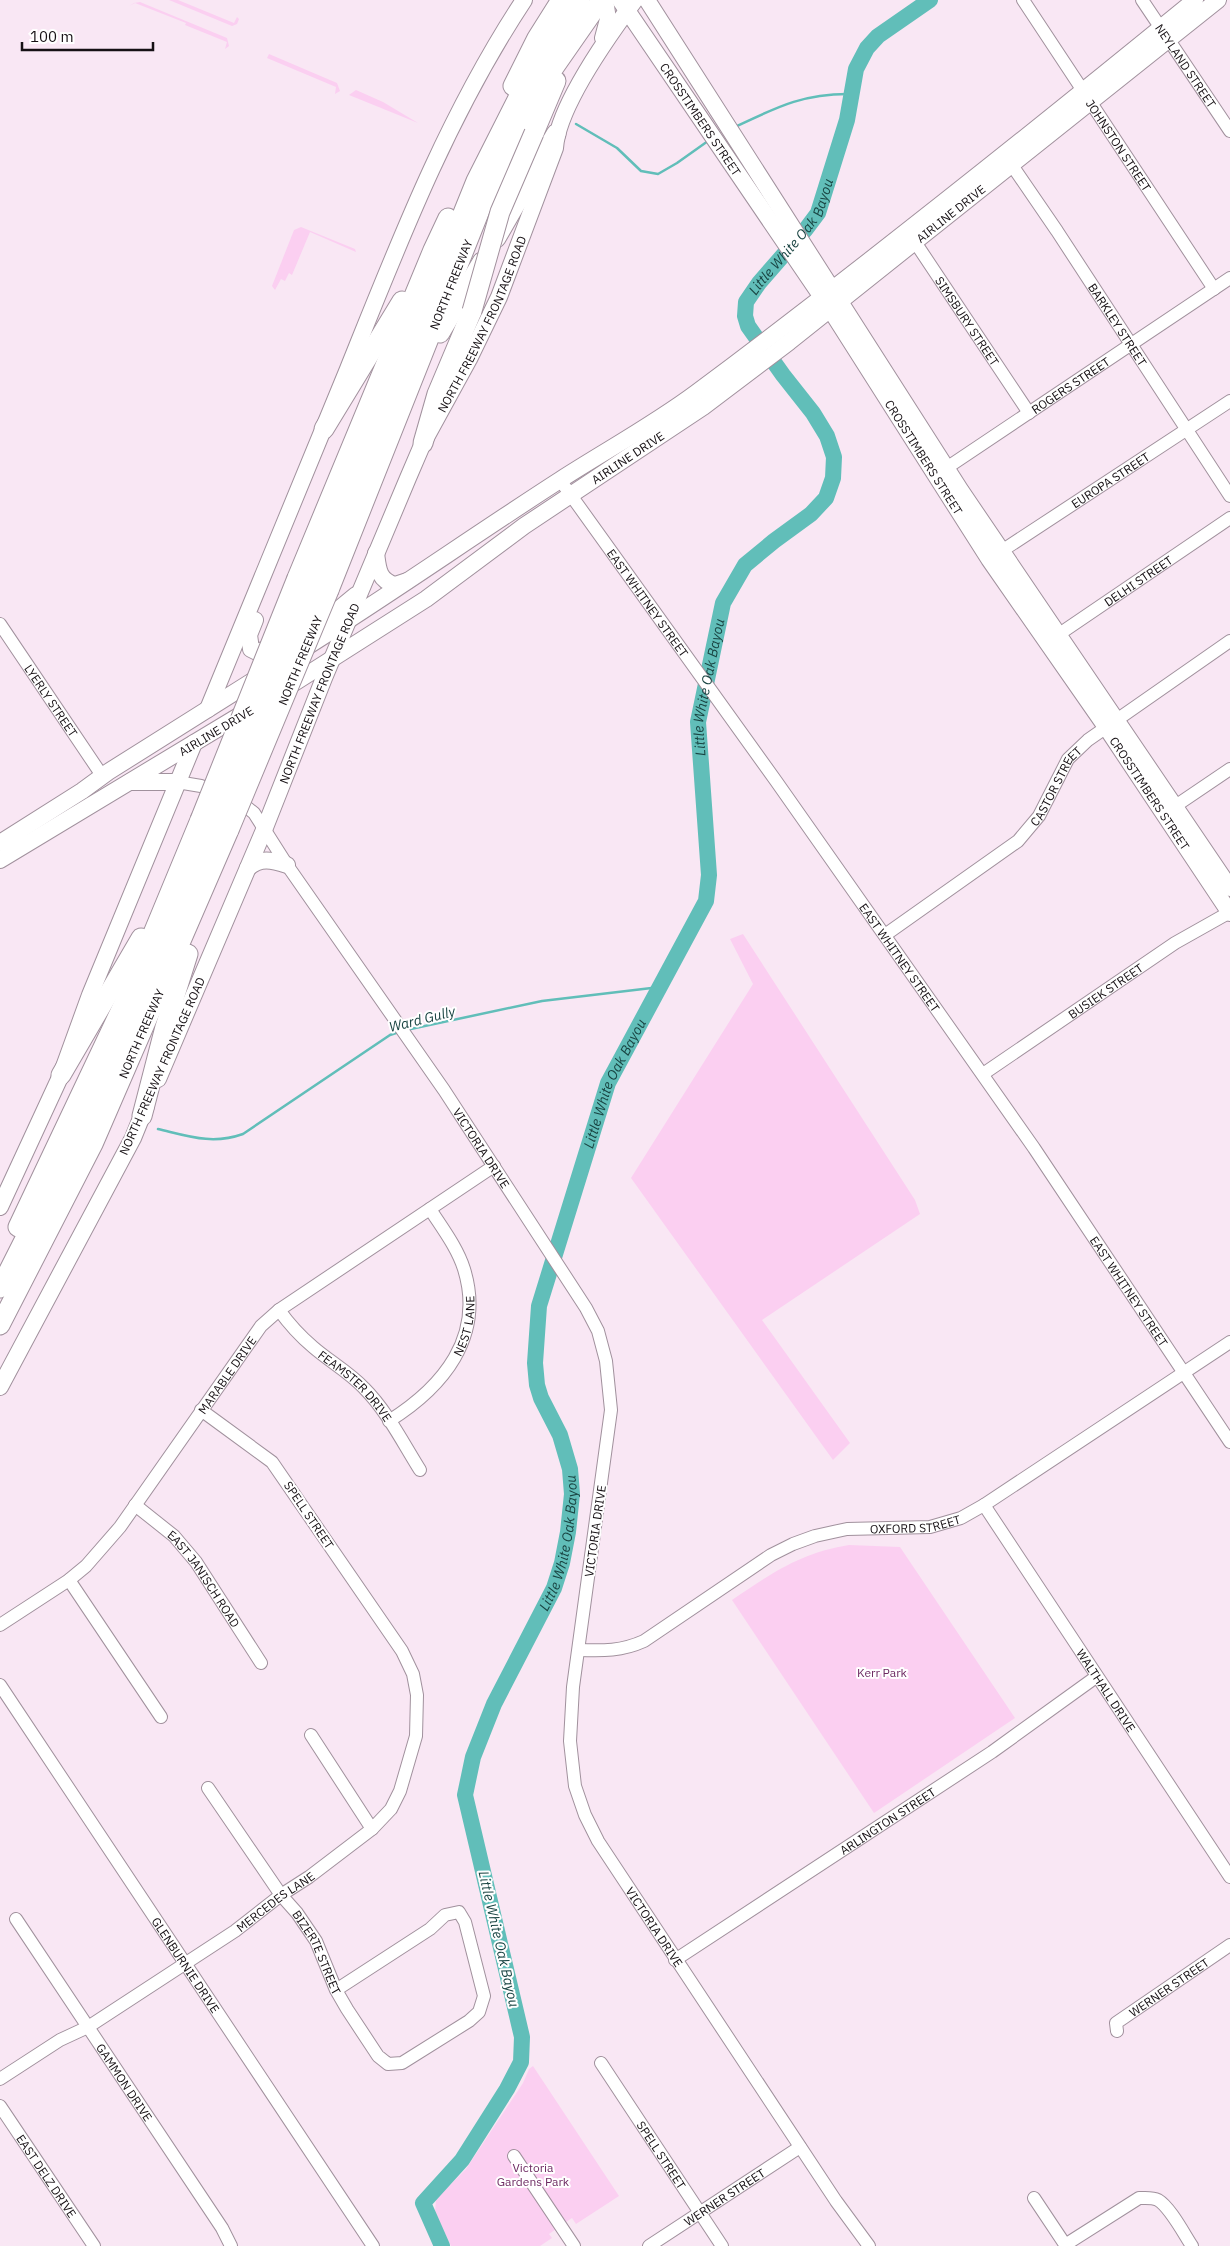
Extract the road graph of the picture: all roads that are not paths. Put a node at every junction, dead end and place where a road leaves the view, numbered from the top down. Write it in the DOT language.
graph roads {
  1 [pos="524,0"];
  2 [pos="561,0"];
  3 [pos="647,0"];
  4 [pos="1023,0"];
  5 [pos="1142,0"];
  6 [pos="1195,0"];
  7 [pos="1218,0"];
  8 [pos="594,4"];
  9 [pos="628,4"];
  10 [pos="579,31"];
  11 [pos="1164,34"];
  12 [pos="599,52"];
  13 [pos="706,93"];
  14 [pos="1086,96"];
  15 [pos="689,103"];
  16 [pos="1230,131"];
  17 [pos="556,134"];
  18 [pos="1007,159"];
  19 [pos="763,182"];
  20 [pos="749,191"];
  21 [pos="782,224"];
  22 [pos="912,236"];
  23 [pos="433,250"];
  24 [pos="1230,278"];
  25 [pos="1214,289"];
  26 [pos="831,299"];
  27 [pos="1131,345"];
  28 [pos="414,374"];
  29 [pos="698,401"];
  30 [pos="1230,401"];
  31 [pos="1029,413"];
  32 [pos="324,429"];
  33 [pos="1187,430"];
  34 [pos="423,443"];
  35 [pos="941,472"];
  36 [pos="560,480"];
  37 [pos="571,495"];
  38 [pos="1230,496"];
  39 [pos="1230,518"];
  40 [pos="494,524"];
  41 [pos="505,540"];
  42 [pos="376,553"];
  43 [pos="996,555"];
  44 [pos="268,563"];
  45 [pos="409,580"];
  46 [pos="313,584"];
  47 [pos="359,592"];
  48 [pos="346,622"];
  49 [pos="0,624"];
  50 [pos="1052,639"];
  51 [pos="1230,641"];
  52 [pos="331,661"];
  53 [pos="209,708"];
  54 [pos="1111,723"];
  55 [pos="194,744"];
  56 [pos="1230,769"];
  57 [pos="103,777"];
  58 [pos="138,782"];
  59 [pos="177,782"];
  60 [pos="168,805"];
  61 [pos="1170,810"];
  62 [pos="82,811"];
  63 [pos="215,825"];
  64 [pos="264,830"];
  65 [pos="1,854"];
  66 [pos="286,865"];
  67 [pos="215,866"];
  68 [pos="248,868"];
  69 [pos="1230,888"];
  70 [pos="162,912"];
  71 [pos="1230,912"];
  72 [pos="885,934"];
  73 [pos="983,1074"];
  74 [pos="61,1075"];
  75 [pos="142,1116"];
  76 [pos="494,1166"];
  77 [pos="0,1207"];
  78 [pos="430,1209"];
  79 [pos="0,1265"];
  80 [pos="0,1288"];
  81 [pos="279,1310"];
  82 [pos="0,1325"];
  83 [pos="1230,1342"];
  84 [pos="1184,1372"];
  85 [pos="0,1387"];
  86 [pos="202,1410"];
  87 [pos="389,1421"];
  88 [pos="1230,1442"];
  89 [pos="420,1470"];
  90 [pos="136,1505"];
  91 [pos="984,1505"];
  92 [pos="68,1580"];
  93 [pos="0,1625"];
  94 [pos="398,1644"];
  95 [pos="579,1650"];
  96 [pos="261,1663"];
  97 [pos="1096,1677"];
  98 [pos="0,1685"];
  99 [pos="161,1717"];
  100 [pos="311,1736"];
  101 [pos="208,1788"];
  102 [pos="372,1829"];
  103 [pos="1230,1877"];
  104 [pos="280,1895"];
  105 [pos="16,1919"];
  106 [pos="1230,1945"];
  107 [pos="676,1960"];
  108 [pos="184,1963"];
  109 [pos="336,1990"];
  110 [pos="88,2027"];
  111 [pos="1117,2032"];
  112 [pos="601,2063"];
  113 [pos="0,2079"];
  114 [pos="0,2106"];
  115 [pos="800,2147"];
  116 [pos="514,2156"];
  117 [pos="1034,2198"];
  118 [pos="700,2212"];
  119 [pos="1065,2245"];
  120 [pos="94,2246"];
  121 [pos="231,2246"];
  122 [pos="373,2246"];
  123 [pos="574,2246"];
  124 [pos="649,2246"];
  125 [pos="722,2246"];
  126 [pos="869,2246"];
  127 [pos="1192,2246"];
  1 -- 32 [label="main road"];
  2 -- 23 [label="highway, NORTH FREEWAY"];
  3 -- 13 [label="main road, CROSSTIMBERS STREET"];
  4 -- 14 [label="street, JOHNSTON STREET"];
  5 -- 11 [label="street, NEYLAND STREET"];
  6 -- 11 [label="main road, AIRLINE DRIVE"];
  7 -- 11 [label="main road, AIRLINE DRIVE"];
  8 -- 10 [label="highway, NORTH FREEWAY"];
  8 -- 12 [label="main road"];
  8 -- 46 [label="highway, NORTH FREEWAY"];
  9 -- 12 [label="main road, NORTH FREEWAY FRONTAGE ROAD"];
  9 -- 15 [label="main road, CROSSTIMBERS STREET"];
  10 -- 28 [label="highway, NORTH FREEWAY"];
  10 -- 34 [label="highway, bridge"];
  11 -- 14 [label="main road, AIRLINE DRIVE"];
  11 -- 16 [label="street, NEYLAND STREET"];
  12 -- 17 [label="main road, NORTH FREEWAY FRONTAGE ROAD"];
  13 -- 15 [label="main road"];
  13 -- 19 [label="main road, CROSSTIMBERS STREET"];
  14 -- 18 [label="main road, AIRLINE DRIVE"];
  14 -- 25 [label="street, JOHNSTON STREET"];
  15 -- 20 [label="main road, CROSSTIMBERS STREET"];
  17 -- 28 [label="highway"];
  17 -- 34 [label="main road, NORTH FREEWAY FRONTAGE ROAD"];
  18 -- 22 [label="main road, AIRLINE DRIVE"];
  18 -- 27 [label="street, BARKLEY STREET"];
  19 -- 20 [label="main road"];
  19 -- 21 [label="main road, CROSSTIMBERS STREET"];
  20 -- 21 [label="main road, CROSSTIMBERS STREET"];
  21 -- 26 [label="main road, CROSSTIMBERS STREET"];
  22 -- 26 [label="main road, AIRLINE DRIVE"];
  22 -- 31 [label="street, SIMSBURY STREET"];
  23 -- 32 [label="highway"];
  23 -- 46 [label="highway, NORTH FREEWAY"];
  24 -- 25 [label="street, ROGERS STREET"];
  25 -- 27 [label="street, ROGERS STREET"];
  26 -- 29 [label="main road, AIRLINE DRIVE"];
  26 -- 35 [label="main road, CROSSTIMBERS STREET"];
  27 -- 31 [label="street, ROGERS STREET"];
  27 -- 33 [label="street, BARKLEY STREET"];
  28 -- 46 [label="highway, NORTH FREEWAY"];
  29 -- 36 [label="main road, AIRLINE DRIVE"];
  29 -- 37 [label="main road, AIRLINE DRIVE"];
  30 -- 33 [label="street, EUROPA STREET"];
  31 -- 35 [label="street, ROGERS STREET"];
  32 -- 44 [label="main road"];
  33 -- 38 [label="street, BARKLEY STREET"];
  33 -- 43 [label="street, EUROPA STREET"];
  34 -- 42 [label="main road, NORTH FREEWAY FRONTAGE ROAD"];
  35 -- 43 [label="main road, CROSSTIMBERS STREET"];
  36 -- 37 [label="street, EAST WHITNEY STREET"];
  36 -- 40 [label="main road, AIRLINE DRIVE"];
  37 -- 41 [label="main road, AIRLINE DRIVE"];
  37 -- 72 [label="street, EAST WHITNEY STREET"];
  39 -- 50 [label="street, DELHI STREET"];
  40 -- 41 [label="main road"];
  40 -- 45 [label="main road, AIRLINE DRIVE"];
  41 -- 52 [label="main road, AIRLINE DRIVE"];
  42 -- 45 [label="main road"];
  42 -- 47 [label="main road, NORTH FREEWAY FRONTAGE ROAD"];
  43 -- 50 [label="main road, CROSSTIMBERS STREET"];
  44 -- 47 [label="main road"];
  44 -- 53 [label="main road"];
  45 -- 48 [label="main road, AIRLINE DRIVE"];
  46 -- 63 [label="highway, NORTH FREEWAY, bridge"];
  46 -- 63 [label="highway, NORTH FREEWAY, bridge"];
  47 -- 48 [label="main road, NORTH FREEWAY FRONTAGE ROAD"];
  48 -- 52 [label="main road, NORTH FREEWAY FRONTAGE ROAD"];
  48 -- 53 [label="main road, AIRLINE DRIVE"];
  49 -- 57 [label="street, LYERLY STREET"];
  50 -- 54 [label="main road, CROSSTIMBERS STREET"];
  51 -- 54 [label="street, CASTOR STREET"];
  52 -- 55 [label="main road, AIRLINE DRIVE"];
  52 -- 64 [label="main road, NORTH FREEWAY FRONTAGE ROAD"];
  53 -- 55 [label="main road"];
  53 -- 57 [label="main road, AIRLINE DRIVE"];
  54 -- 61 [label="main road, CROSSTIMBERS STREET"];
  54 -- 72 [label="street, CASTOR STREET"];
  55 -- 58 [label="main road, AIRLINE DRIVE"];
  55 -- 59 [label="main road"];
  56 -- 61 [label="street"];
  57 -- 62 [label="main road"];
  57 -- 65 [label="main road, AIRLINE DRIVE"];
  58 -- 59 [label="main road"];
  58 -- 60 [label="main road"];
  58 -- 62 [label="main road, AIRLINE DRIVE"];
  59 -- 60 [label="main road"];
  59 -- 64 [label="street, VICTORIA DRIVE"];
  60 -- 74 [label="main road"];
  61 -- 69 [label="main road, CROSSTIMBERS STREET"];
  61 -- 71 [label="main road, CROSSTIMBERS STREET"];
  62 -- 65 [label="main road, AIRLINE DRIVE"];
  63 -- 67 [label="highway, NORTH FREEWAY"];
  63 -- 70 [label="highway, NORTH FREEWAY"];
  63 -- 80 [label="highway, NORTH FREEWAY"];
  64 -- 66 [label="street, VICTORIA DRIVE"];
  64 -- 68 [label="main road, NORTH FREEWAY FRONTAGE ROAD"];
  66 -- 68 [label="main road"];
  66 -- 76 [label="street, VICTORIA DRIVE"];
  67 -- 75 [label="highway"];
  67 -- 82 [label="highway, NORTH FREEWAY"];
  68 -- 75 [label="main road, NORTH FREEWAY FRONTAGE ROAD"];
  70 -- 74 [label="highway"];
  70 -- 79 [label="highway, NORTH FREEWAY"];
  71 -- 73 [label="street, BUSIEK STREET"];
  72 -- 73 [label="street, EAST WHITNEY STREET"];
  73 -- 84 [label="street, EAST WHITNEY STREET"];
  74 -- 77 [label="main road"];
  75 -- 85 [label="main road, NORTH FREEWAY FRONTAGE ROAD"];
  76 -- 78 [label="street, MARABLE DRIVE"];
  76 -- 95 [label="street, VICTORIA DRIVE"];
  78 -- 81 [label="street, MARABLE DRIVE"];
  78 -- 87 [label="street, NEST LANE"];
  81 -- 86 [label="street, MARABLE DRIVE"];
  81 -- 87 [label="street, FEAMSTER DRIVE"];
  83 -- 84 [label="street, OXFORD STREET"];
  84 -- 88 [label="street, EAST WHITNEY STREET"];
  84 -- 91 [label="street, OXFORD STREET"];
  86 -- 90 [label="street, MARABLE DRIVE"];
  86 -- 94 [label="street, SPELL STREET"];
  87 -- 89 [label="street, FEAMSTER DRIVE"];
  90 -- 92 [label="street, MARABLE DRIVE"];
  90 -- 96 [label="street, EAST JANISCH ROAD"];
  91 -- 95 [label="street, OXFORD STREET"];
  91 -- 97 [label="street, WALTHALL DRIVE"];
  92 -- 93 [label="street, MARABLE DRIVE"];
  92 -- 99 [label="street"];
  94 -- 102 [label="street, MERCEDES LANE"];
  95 -- 107 [label="street, VICTORIA DRIVE"];
  97 -- 103 [label="street, WALTHALL DRIVE"];
  97 -- 107 [label="street, ARLINGTON STREET"];
  98 -- 108 [label="street, GLENBURNIE DRIVE"];
  100 -- 102 [label="street"];
  101 -- 104 [label="street, BIZERTE STREET"];
  102 -- 104 [label="street, MERCEDES LANE"];
  104 -- 108 [label="street, MERCEDES LANE"];
  104 -- 109 [label="street, BIZERTE STREET"];
  105 -- 110 [label="street, GAMMON DRIVE"];
  106 -- 111 [label="street, WERNER STREET"];
  107 -- 115 [label="street, VICTORIA DRIVE"];
  108 -- 110 [label="street, MERCEDES LANE"];
  108 -- 122 [label="street, GLENBURNIE DRIVE"];
  109 -- 109 [label="street, BIZERTE STREET"];
  110 -- 113 [label="street, MERCEDES LANE"];
  110 -- 121 [label="street, GAMMON DRIVE"];
  112 -- 118 [label="street, SPELL STREET"];
  114 -- 120 [label="street, EAST DELZ DRIVE"];
  115 -- 118 [label="street, WERNER STREET"];
  115 -- 126 [label="street, VICTORIA DRIVE"];
  116 -- 123 [label="street"];
  117 -- 119 [label="street"];
  118 -- 124 [label="street, WERNER STREET"];
  118 -- 125 [label="street, SPELL STREET"];
  119 -- 127 [label="street"];
}
